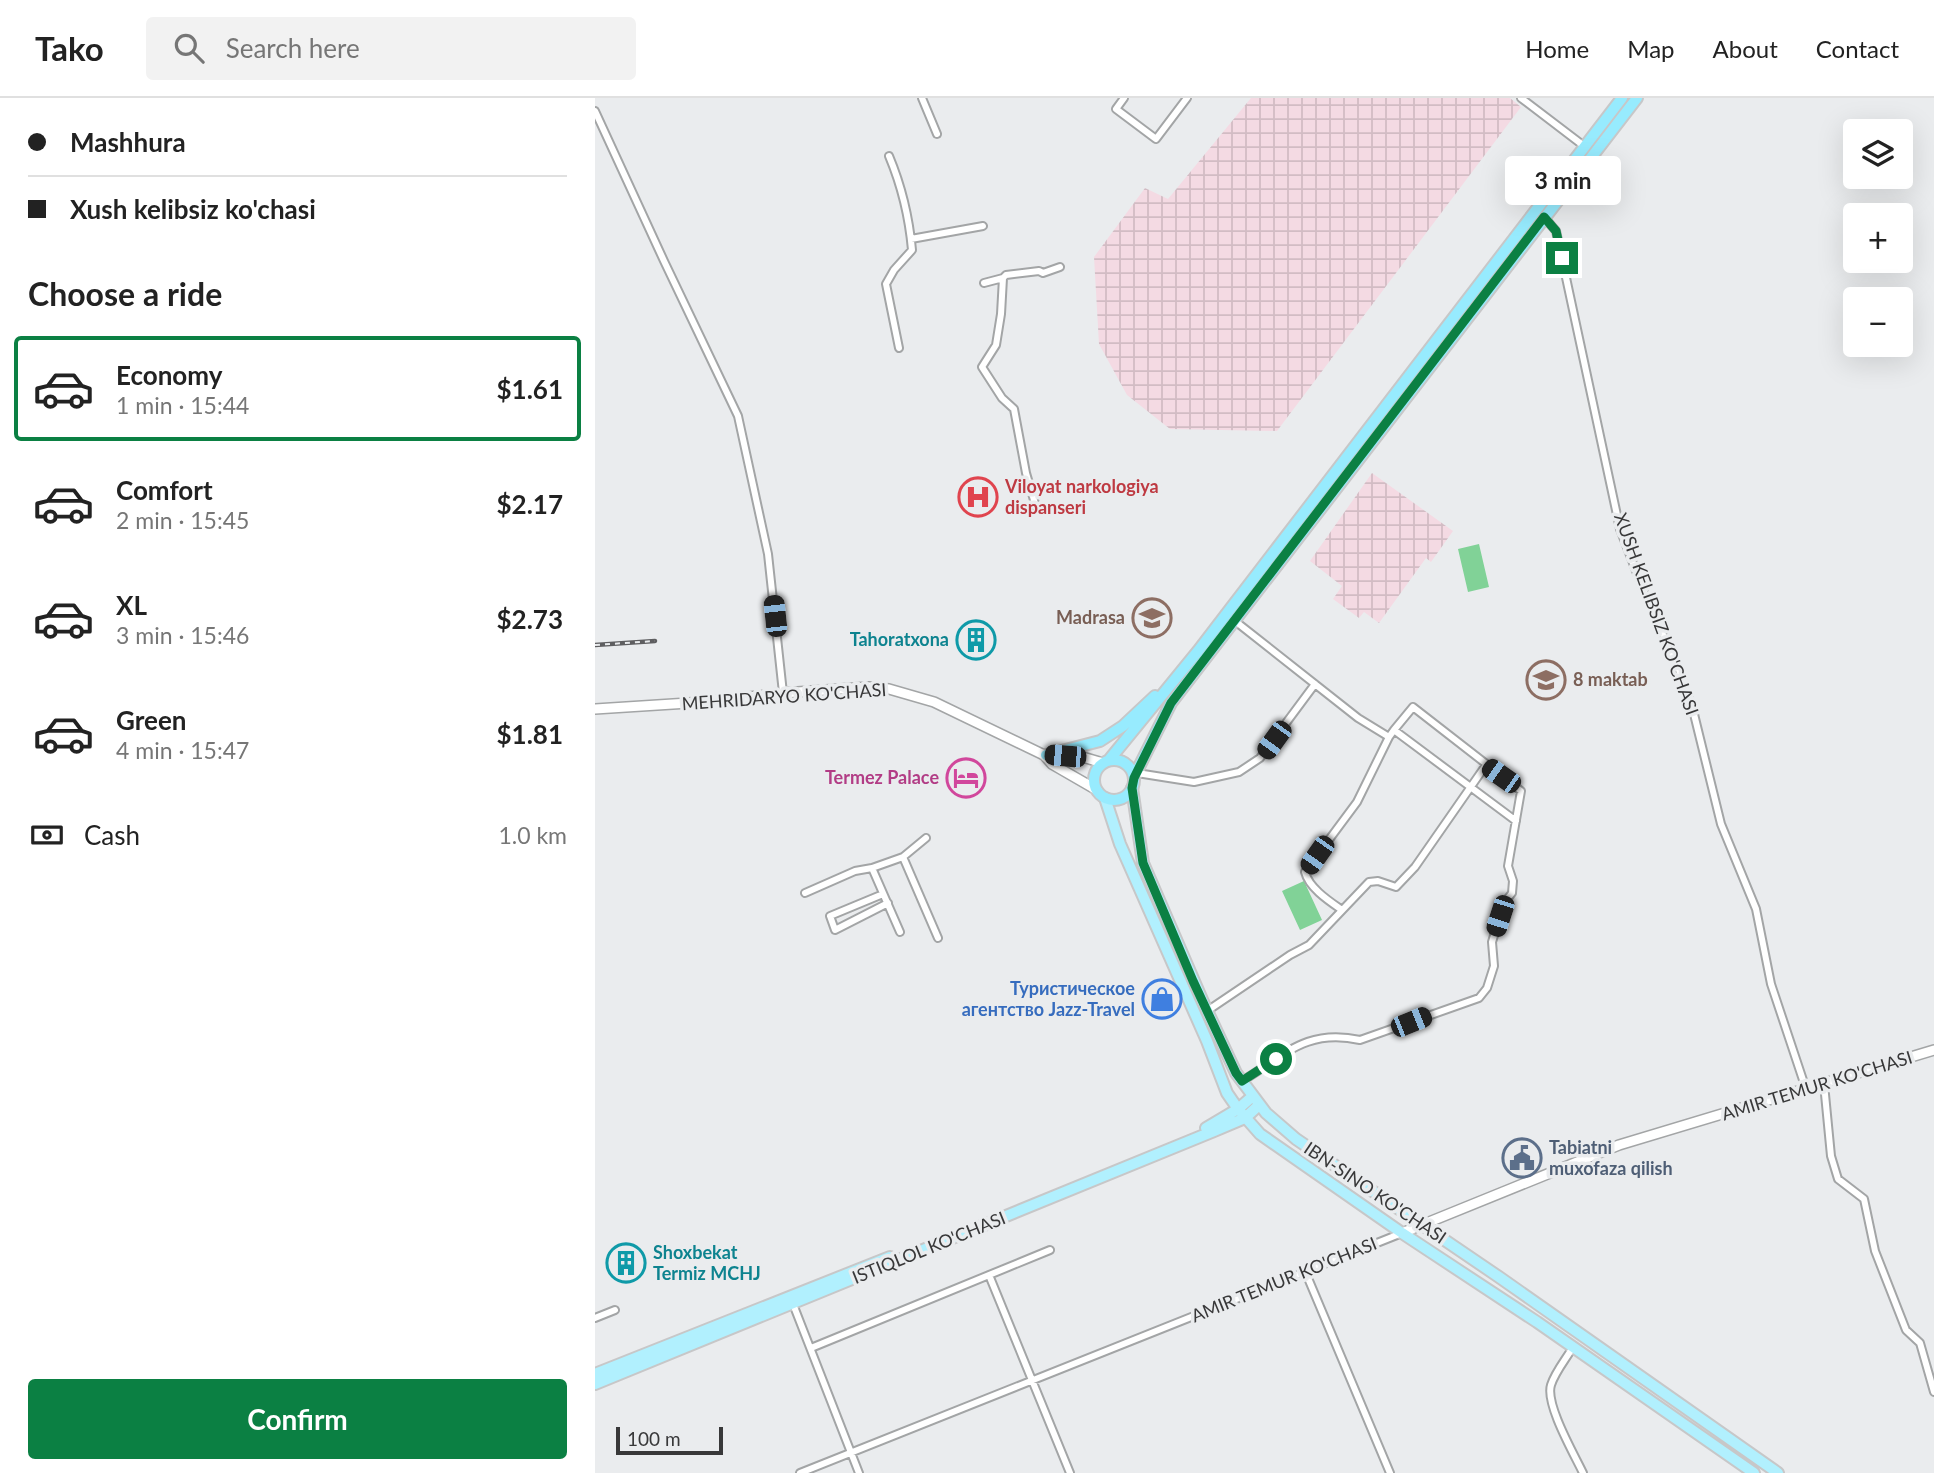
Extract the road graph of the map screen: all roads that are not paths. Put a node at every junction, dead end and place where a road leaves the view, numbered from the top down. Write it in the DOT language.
graph roads {
  1 [pos="922,98"];
  2 [pos="1187,98"];
  3 [pos="1521,98"];
  4 [pos="1622,98"];
  5 [pos="1637,98"];
  6 [pos="1121,99"];
  7 [pos="595,111"];
  8 [pos="937,134"];
  9 [pos="1584,146"];
  10 [pos="889,156"];
  11 [pos="1544,217"];
  12 [pos="983,226"];
  13 [pos="911,239"];
  14 [pos="1060,267"];
  15 [pos="1003,278"];
  16 [pos="984,283"];
  17 [pos="899,348"];
  18 [pos="1036,507"];
  19 [pos="1235,621"];
  20 [pos="1315,684"];
  21 [pos="1164,691"];
  22 [pos="783,693"];
  23 [pos="595,709"];
  24 [pos="1394,730"];
  25 [pos="1388,737"];
  26 [pos="1045,755"];
  27 [pos="1106,762"];
  28 [pos="1486,765"];
  29 [pos="1134,779"];
  30 [pos="1470,788"];
  31 [pos="1101,794"];
  32 [pos="1516,821"];
  33 [pos="926,838"];
  34 [pos="903,857"];
  35 [pos="872,868"];
  36 [pos="805,893"];
  37 [pos="883,894"];
  38 [pos="888,904"];
  39 [pos="1342,910"];
  40 [pos="900,932"];
  41 [pos="938,938"];
  42 [pos="1207,1011"];
  43 [pos="1934,1050"];
  44 [pos="1242,1081"];
  45 [pos="1824,1084"];
  46 [pos="1806,1089"];
  47 [pos="1256,1101"];
  48 [pos="1241,1114"];
  49 [pos="1422,1224"];
  50 [pos="1402,1233"];
  51 [pos="1050,1250"];
  52 [pos="1305,1271"];
  53 [pos="989,1275"];
  54 [pos="793,1304"];
  55 [pos="615,1310"];
  56 [pos="595,1318"];
  57 [pos="1573,1347"];
  58 [pos="811,1348"];
  59 [pos="595,1374"];
  60 [pos="1032,1380"];
  61 [pos="595,1384"];
  62 [pos="1934,1392"];
  63 [pos="851,1452"];
  64 [pos="800,1473"];
  65 [pos="859,1473"];
  66 [pos="1070,1473"];
  67 [pos="1390,1473"];
  68 [pos="1583,1473"];
  69 [pos="1754,1473"];
  70 [pos="1778,1473"];
  1 -- 8 [label="street"];
  2 -- 6 [label="street"];
  3 -- 9 [label="street"];
  4 -- 9 [label="highway"];
  5 -- 11 [label="highway"];
  7 -- 22 [label="street"];
  9 -- 21 [label="highway"];
  10 -- 13 [label="street"];
  11 -- 19 [label="highway"];
  11 -- 46 [label="street, XUSH KELIBSIZ KO'CHASI"];
  12 -- 13 [label="street"];
  13 -- 17 [label="street"];
  14 -- 15 [label="street"];
  15 -- 16 [label="street"];
  15 -- 18 [label="street"];
  19 -- 20 [label="street"];
  19 -- 29 [label="highway"];
  20 -- 25 [label="street"];
  20 -- 29 [label="street"];
  21 -- 26 [label="highway"];
  21 -- 27 [label="highway"];
  22 -- 23 [label="main road, МEHRIDARYO KO'CHASI"];
  22 -- 26 [label="main road, МEHRIDARYO KO'CHASI"];
  24 -- 25 [label="street"];
  24 -- 28 [label="street"];
  24 -- 30 [label="street"];
  25 -- 39 [label="street"];
  26 -- 27 [label="main road"];
  26 -- 31 [label="main road"];
  27 -- 29 [label="highway"];
  27 -- 31 [label="highway"];
  28 -- 30 [label="street"];
  28 -- 32 [label="street"];
  29 -- 31 [label="highway"];
  29 -- 42 [label="main road, IBN-SINO KO'CHASI"];
  30 -- 32 [label="street"];
  30 -- 39 [label="street"];
  31 -- 48 [label="main road, IBN-SINO KO'CHASI"];
  32 -- 44 [label="street"];
  33 -- 34 [label="street"];
  34 -- 35 [label="street"];
  34 -- 41 [label="street"];
  35 -- 36 [label="street"];
  35 -- 37 [label="street"];
  37 -- 38 [label="street"];
  37 -- 38 [label="street"];
  38 -- 40 [label="street"];
  39 -- 42 [label="street"];
  42 -- 44 [label="main road, IBN-SINO KO'CHASI"];
  43 -- 45 [label="main road, AMIR TEMUR KO'CHASI"];
  44 -- 47 [label="main road, IBN-SINO KO'CHASI"];
  45 -- 46 [label="main road, AMIR TEMUR KO'CHASI"];
  45 -- 62 [label="street"];
  46 -- 49 [label="main road, AMIR TEMUR KO'CHASI"];
  47 -- 48 [label="main road, ISTIQLOL KO'CHASI"];
  47 -- 49 [label="main road, IBN-SINO KO'CHASI"];
  48 -- 50 [label="main road, IBN-SINO KO'CHASI"];
  48 -- 54 [label="main road, ISTIQLOL KO'CHASI"];
  48 -- 59 [label="main road, ISTIQLOL KO'CHASI"];
  49 -- 50 [label="main road, AMIR TEMUR KO'CHASI"];
  49 -- 70 [label="main road, IBN-SINO KO'CHASI"];
  50 -- 52 [label="street, AMIR TEMUR KO'CHASI"];
  50 -- 57 [label="main road, IBN-SINO KO'CHASI"];
  51 -- 53 [label="street"];
  52 -- 60 [label="street, AMIR TEMUR KO'CHASI"];
  52 -- 67 [label="street"];
  53 -- 58 [label="street"];
  53 -- 60 [label="street"];
  54 -- 58 [label="street"];
  54 -- 61 [label="main road, ISTIQLOL KO'CHASI"];
  55 -- 56 [label="street"];
  57 -- 68 [label="street"];
  57 -- 69 [label="main road, IBN-SINO KO'CHASI"];
  58 -- 63 [label="street"];
  60 -- 63 [label="street, AMIR TEMUR KO'CHASI"];
  60 -- 66 [label="street"];
  63 -- 64 [label="street, AMIR TEMUR KO'CHASI"];
  63 -- 65 [label="street"];
}
